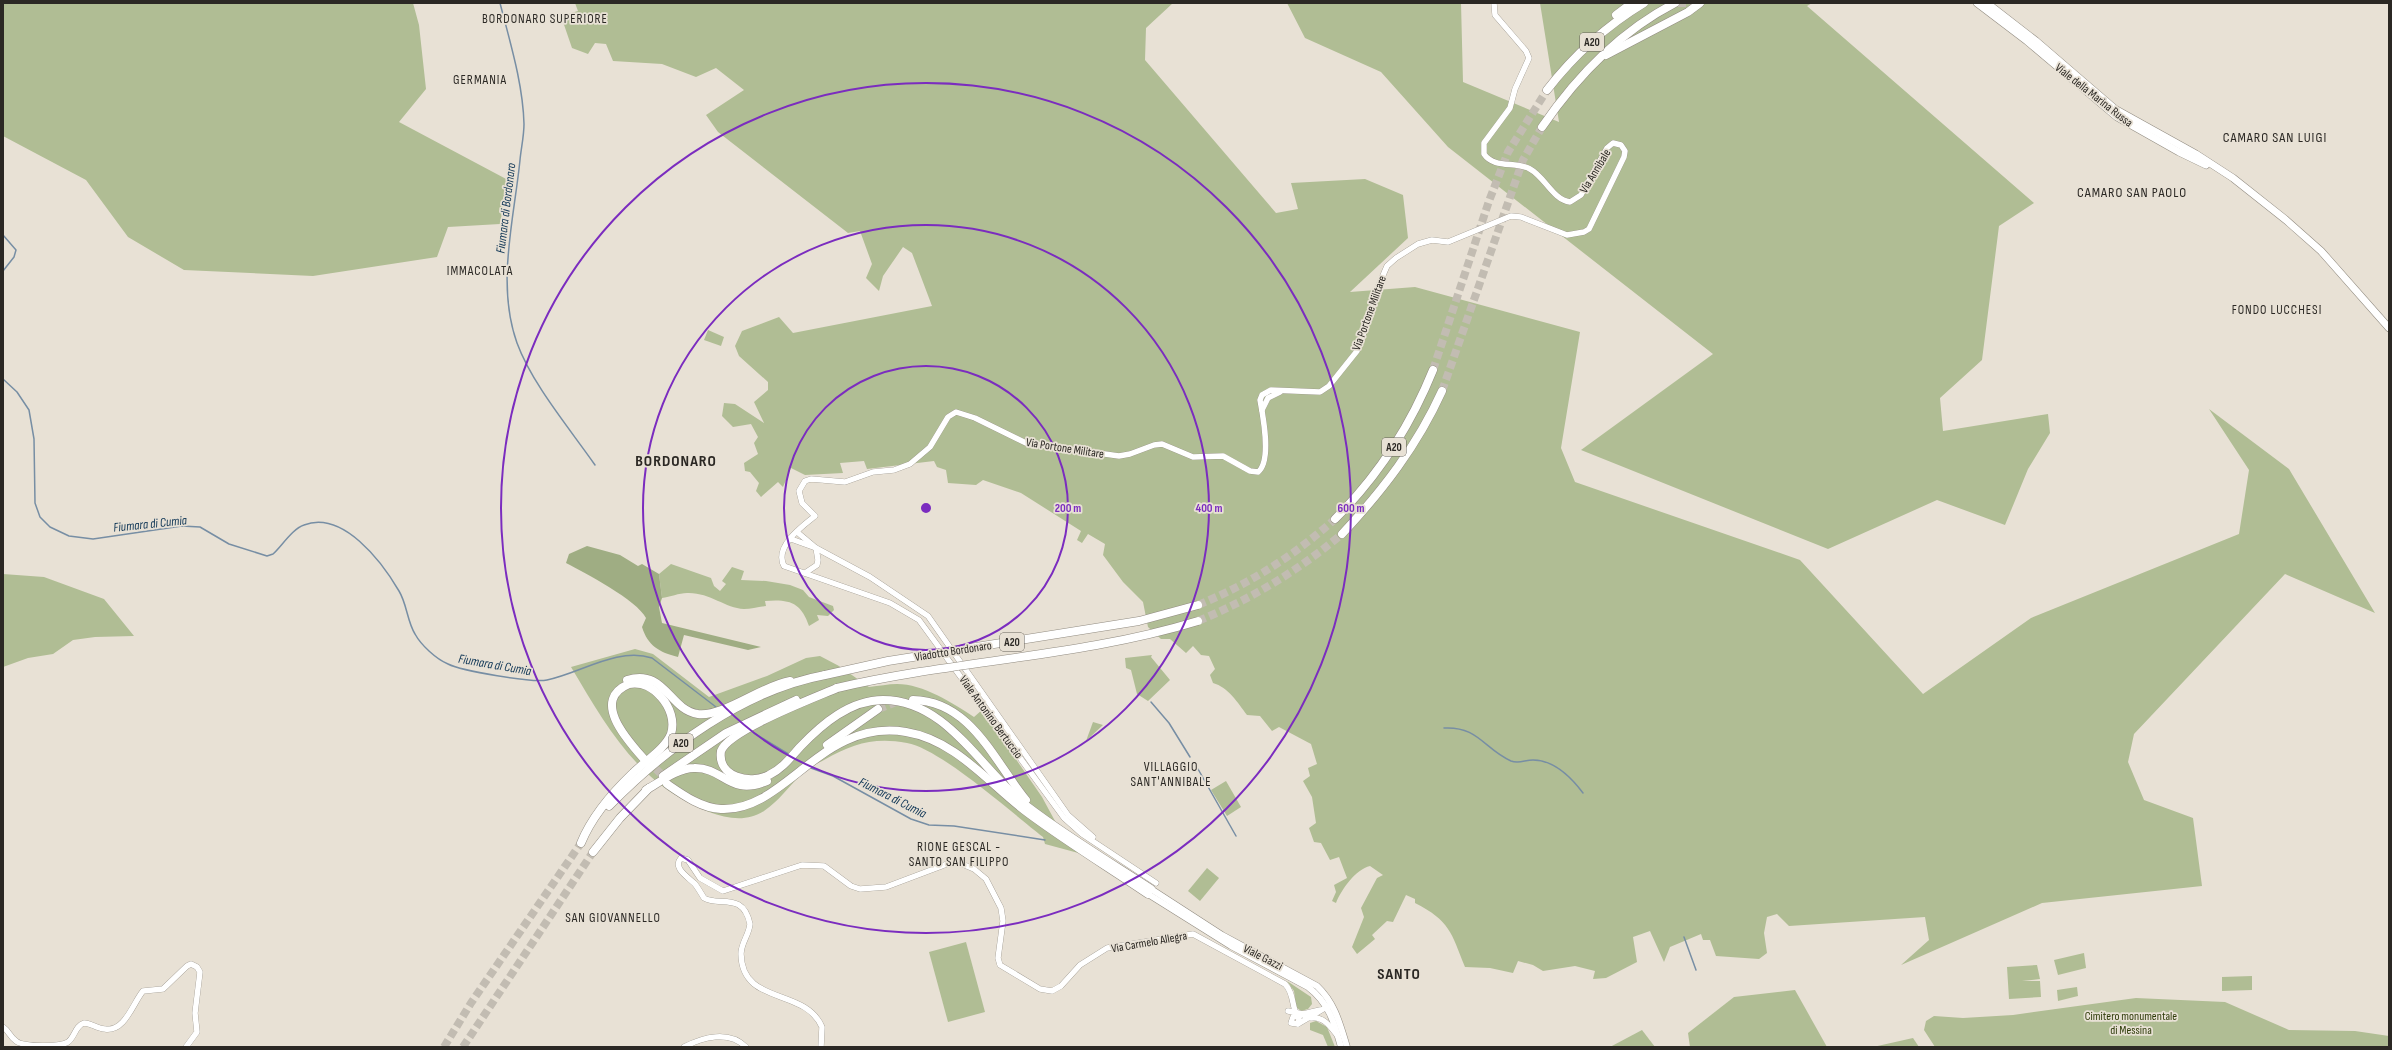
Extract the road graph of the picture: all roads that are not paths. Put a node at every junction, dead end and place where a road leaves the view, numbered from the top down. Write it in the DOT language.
graph roads {
  1 [pos="1494,3"];
  2 [pos="1632,3"];
  3 [pos="1644,3"];
  4 [pos="1675,3"];
  5 [pos="1700,3"];
  6 [pos="1977,3"];
  7 [pos="1987,3"];
  8 [pos="1596,60"];
  9 [pos="1542,127"];
  10 [pos="2222,171"];
  11 [pos="1437,240"];
  12 [pos="2389,328"];
  13 [pos="1433,370"];
  14 [pos="1442,391"];
  15 [pos="1338,516"];
  16 [pos="797,532"];
  17 [pos="1342,534"];
  18 [pos="790,539"];
  19 [pos="816,548"];
  20 [pos="804,573"];
  21 [pos="1198,605"];
  22 [pos="1198,621"];
  23 [pos="807,678"];
  24 [pos="837,688"];
  25 [pos="913,700"];
  26 [pos="878,709"];
  27 [pos="646,790"];
  28 [pos="1028,813"];
  29 [pos="1050,821"];
  30 [pos="593,852"];
  31 [pos="1140,871"];
  32 [pos="1152,889"];
  33 [pos="1290,990"];
  34 [pos="1327,1007"];
  35 [pos="1288,1011"];
  36 [pos="1296,1015"];
  37 [pos="1308,1016"];
  38 [pos="1291,1020"];
  39 [pos="1298,1024"];
  40 [pos="3,1028"];
  41 [pos="1338,1036"];
  42 [pos="186,1047"];
  43 [pos="684,1047"];
  44 [pos="746,1047"];
  45 [pos="821,1047"];
  46 [pos="1341,1047"];
  47 [pos="1347,1047"];
  1 -- 11 [label="street, Via Annibale"];
  2 -- 3 [label="highway, A20"];
  4 -- 8 [label="highway, A20"];
  5 -- 8 [label="highway"];
  6 -- 10 [label="main road, Viale della Marina Russa"];
  7 -- 10 [label="main road, Viale della Marina Russa"];
  8 -- 9 [label="highway, A20"];
  10 -- 12 [label="main road, Viale della Marina Russa"];
  11 -- 16 [label="street, Via Portone Militare"];
  13 -- 15 [label="highway, A20"];
  14 -- 17 [label="highway, A20"];
  16 -- 18 [label="street"];
  16 -- 19 [label="street"];
  18 -- 19 [label="street"];
  18 -- 20 [label="street, Viale Antonino Bertuccio"];
  19 -- 20 [label="street"];
  19 -- 31 [label="street, Viale Antonino Bertuccio"];
  20 -- 31 [label="street, Viale Antonino Bertuccio"];
  21 -- 23 [label="highway, Viadotto Bordonaro / A20, bridge"];
  22 -- 24 [label="highway, Viadotto Bordonaro / A20, bridge"];
  23 -- 23 [label="highway, A20"];
  24 -- 27 [label="highway, A20"];
  24 -- 29 [label="highway"];
  25 -- 29 [label="highway"];
  26 -- 28 [label="highway"];
  27 -- 28 [label="highway"];
  27 -- 30 [label="highway, A20"];
  28 -- 32 [label="highway"];
  29 -- 32 [label="highway"];
  31 -- 32 [label="street"];
  32 -- 34 [label="main road, Viale Gazzi"];
  33 -- 35 [label="street"];
  33 -- 36 [label="street"];
  33 -- 45 [label="street, Via Carmelo Allegra"];
  34 -- 37 [label="street"];
  34 -- 41 [label="main road, Viale Gazzi"];
  34 -- 47 [label="main road, Viale Gazzi"];
  35 -- 36 [label="street"];
  35 -- 38 [label="street"];
  36 -- 37 [label="street"];
  36 -- 38 [label="street"];
  36 -- 39 [label="street"];
  37 -- 39 [label="street"];
  37 -- 41 [label="street"];
  38 -- 39 [label="street"];
  40 -- 42 [label="street"];
  41 -- 46 [label="main road, Viale Gazzi"];
  43 -- 44 [label="street"];
}
